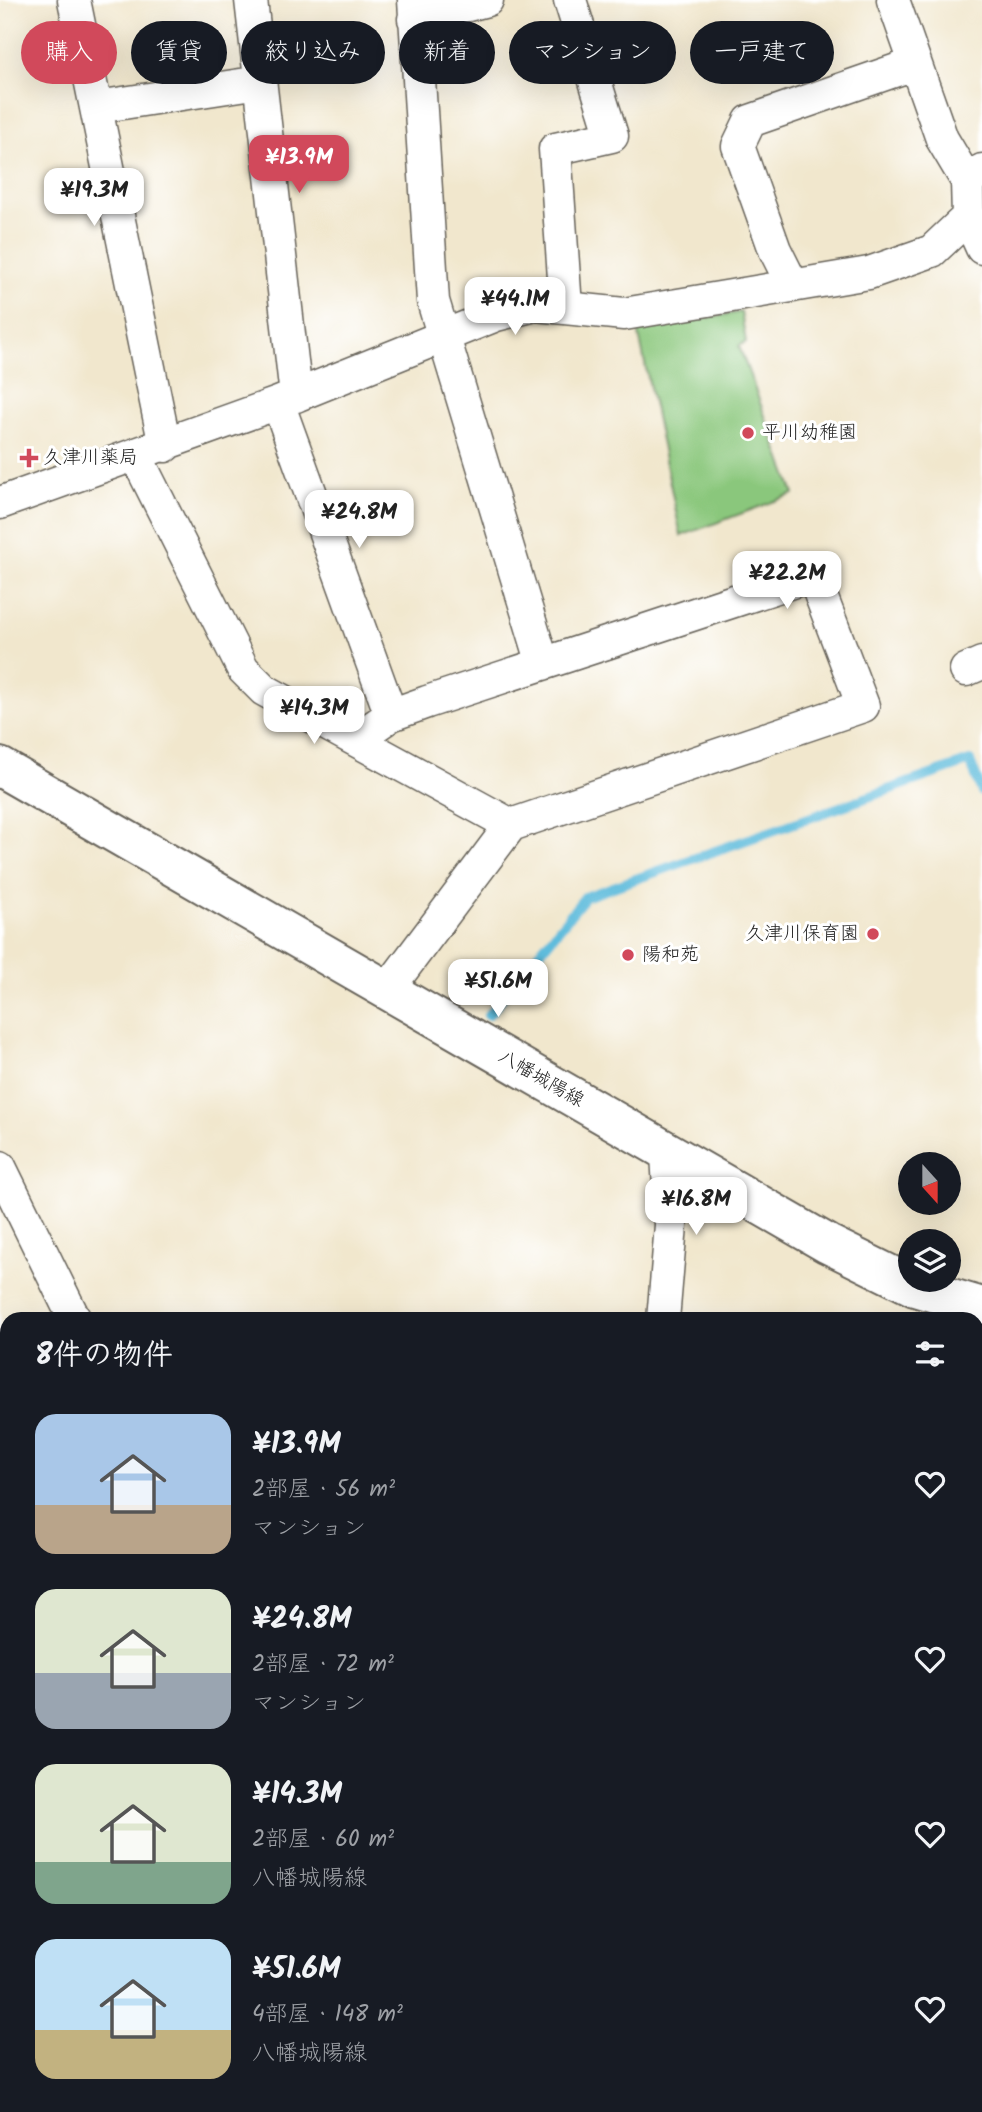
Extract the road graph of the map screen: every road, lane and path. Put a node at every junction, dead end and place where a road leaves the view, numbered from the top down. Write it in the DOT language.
graph roads {
  1 [pos="74,0"];
  2 [pos="251,0"];
  3 [pos="487,0"];
  4 [pos="570,0"];
  5 [pos="893,0"];
  6 [pos="414,9"];
  7 [pos="253,21"];
  8 [pos="914,64"];
  9 [pos="247,84"];
  10 [pos="260,84"];
  11 [pos="97,107"];
  12 [pos="974,176"];
  13 [pos="968,217"];
  14 [pos="982,248"];
  15 [pos="793,286"];
  16 [pos="566,307"];
  17 [pos="444,335"];
  18 [pos="287,399"];
  19 [pos="150,451"];
  20 [pos="1,498"];
  21 [pos="543,664"];
  22 [pos="391,715"];
  23 [pos="356,739"];
  24 [pos="0,766"];
  25 [pos="510,825"];
  26 [pos="388,989"];
  27 [pos="667,1153"];
  28 [pos="0,1167"];
  29 [pos="982,1307"];
  30 [pos="71,1312"];
  31 [pos="664,1312"];
  1 -- 11 [label="street"];
  2 -- 7 [label="street"];
  3 -- 6 [label="street"];
  4 -- 16 [label="street"];
  5 -- 8 [label="street"];
  6 -- 17 [label="street"];
  8 -- 12 [label="street"];
  8 -- 15 [label="street"];
  9 -- 11 [label="street"];
  10 -- 18 [label="street"];
  11 -- 19 [label="street"];
  12 -- 13 [label="street"];
  13 -- 14 [label="street"];
  13 -- 15 [label="street"];
  15 -- 16 [label="street"];
  16 -- 17 [label="street"];
  17 -- 18 [label="street"];
  17 -- 21 [label="street"];
  18 -- 19 [label="street"];
  18 -- 22 [label="street"];
  19 -- 20 [label="street"];
  19 -- 23 [label="street"];
  21 -- 22 [label="street"];
  21 -- 25 [label="street"];
  22 -- 23 [label="street"];
  23 -- 25 [label="street"];
  24 -- 26 [label="main road, 八幡城陽線"];
  25 -- 26 [label="street"];
  26 -- 27 [label="main road, 八幡城陽線"];
  27 -- 29 [label="main road, 八幡城陽線"];
  27 -- 31 [label="street"];
  28 -- 30 [label="street"];
}
